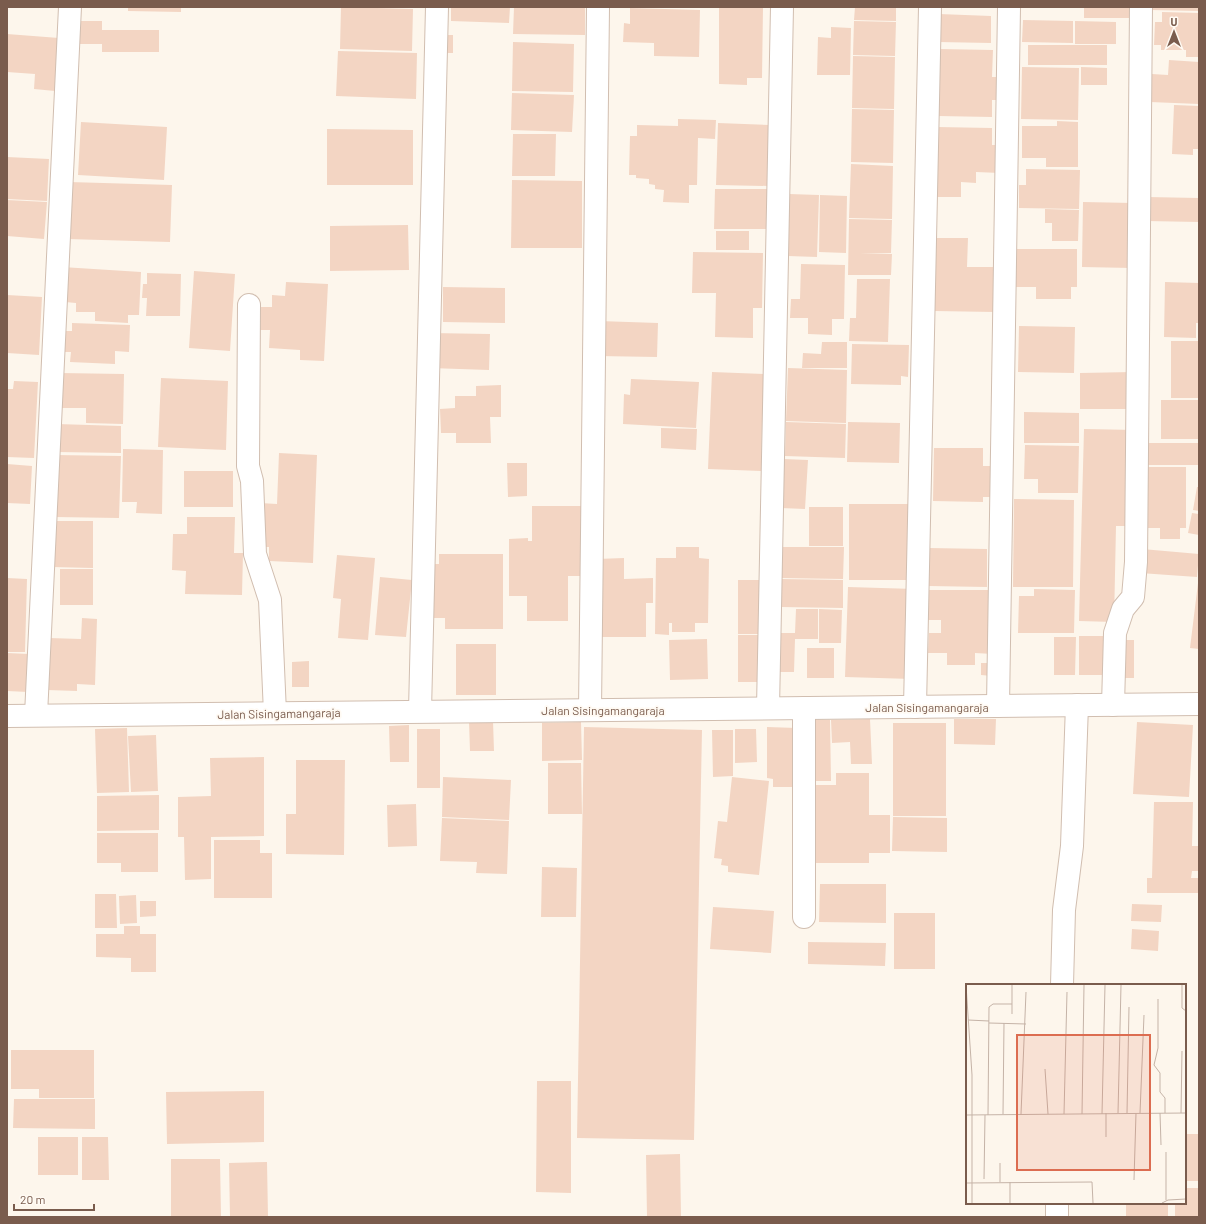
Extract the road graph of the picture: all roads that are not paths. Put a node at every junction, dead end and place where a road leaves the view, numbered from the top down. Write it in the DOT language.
graph roads {
  1 [pos="70,7"];
  2 [pos="437,7"];
  3 [pos="598,7"];
  4 [pos="782,7"];
  5 [pos="930,7"];
  6 [pos="1009,7"];
  7 [pos="1141,7"];
  8 [pos="249,304"];
  9 [pos="1199,704"];
  10 [pos="1077,705"];
  11 [pos="1113,705"];
  12 [pos="998,706"];
  13 [pos="915,707"];
  14 [pos="768,708"];
  15 [pos="804,708"];
  16 [pos="590,710"];
  17 [pos="420,712"];
  18 [pos="275,713"];
  19 [pos="36,715"];
  20 [pos="7,716"];
  21 [pos="804,917"];
  22 [pos="1062,984"];
  23 [pos="1057,1204"];
  24 [pos="1057,1217"];
  1 -- 19 [label="street"];
  2 -- 17 [label="street"];
  3 -- 16 [label="street"];
  4 -- 14 [label="street"];
  5 -- 13 [label="street"];
  6 -- 12 [label="street"];
  7 -- 11 [label="street"];
  8 -- 18 [label="street"];
  9 -- 11 [label="street, Jalan Sisingamangaraja"];
  10 -- 11 [label="street, Jalan Sisingamangaraja"];
  10 -- 12 [label="street, Jalan Sisingamangaraja"];
  10 -- 22 [label="street"];
  12 -- 13 [label="street, Jalan Sisingamangaraja"];
  13 -- 15 [label="street, Jalan Sisingamangaraja"];
  14 -- 15 [label="street, Jalan Sisingamangaraja"];
  14 -- 16 [label="street, Jalan Sisingamangaraja"];
  15 -- 21 [label="street"];
  16 -- 17 [label="street, Jalan Sisingamangaraja"];
  17 -- 18 [label="street, Jalan Sisingamangaraja"];
  18 -- 19 [label="street, Jalan Sisingamangaraja"];
  19 -- 20 [label="street, Jalan Sisingamangaraja"];
  23 -- 24 [label="street"];
}
